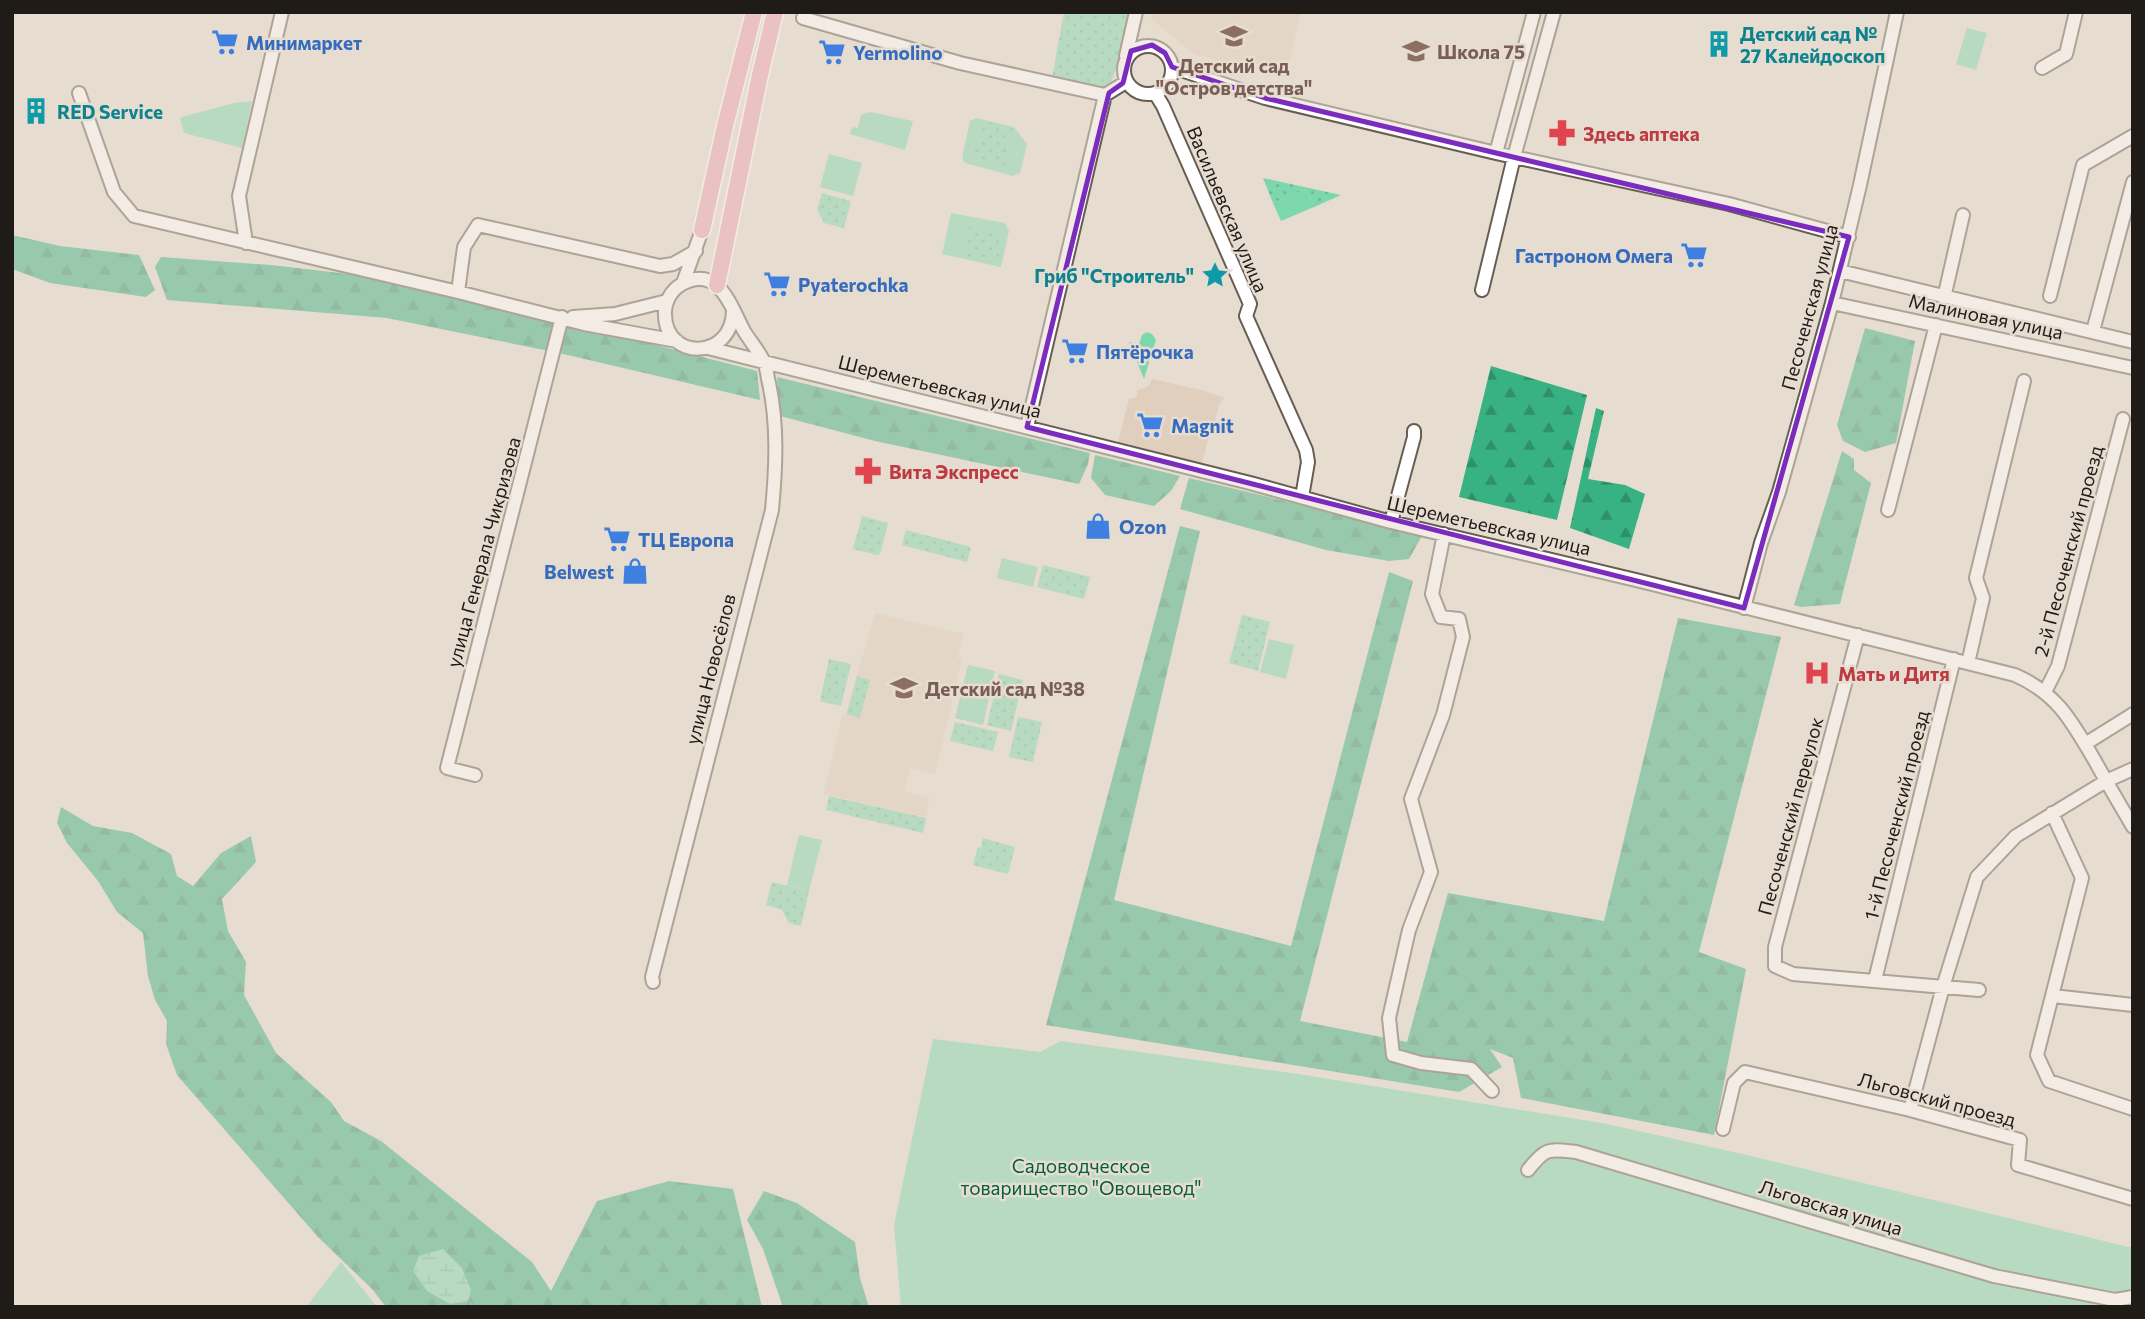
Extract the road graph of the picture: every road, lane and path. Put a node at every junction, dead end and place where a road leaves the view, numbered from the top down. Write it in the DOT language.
graph roads {
  1 [pos="282,12"];
  2 [pos="754,12"];
  3 [pos="775,12"];
  4 [pos="1136,12"];
  5 [pos="1534,12"];
  6 [pos="1554,12"];
  7 [pos="1897,12"];
  8 [pos="2076,12"];
  9 [pos="803,18"];
  10 [pos="1126,57"];
  11 [pos="1172,67"];
  12 [pos="2042,68"];
  13 [pos="1126,82"];
  14 [pos="79,93"];
  15 [pos="1155,93"];
  16 [pos="1105,95"];
  17 [pos="2133,136"];
  18 [pos="1496,153"];
  19 [pos="1514,157"];
  20 [pos="2133,182"];
  21 [pos="1964,215"];
  22 [pos="702,230"];
  23 [pos="1849,237"];
  24 [pos="246,243"];
  25 [pos="696,251"];
  26 [pos="660,267"];
  27 [pos="1840,271"];
  28 [pos="682,284"];
  29 [pos="716,285"];
  30 [pos="1482,290"];
  31 [pos="458,292"];
  32 [pos="2050,296"];
  33 [pos="1944,298"];
  34 [pos="667,301"];
  35 [pos="1832,303"];
  36 [pos="733,311"];
  37 [pos="562,317"];
  38 [pos="1936,326"];
  39 [pos="2094,331"];
  40 [pos="677,341"];
  41 [pos="2133,342"];
  42 [pos="708,348"];
  43 [pos="764,363"];
  44 [pos="2133,368"];
  45 [pos="2024,381"];
  46 [pos="2123,419"];
  47 [pos="1027,427"];
  48 [pos="1413,431"];
  49 [pos="1302,497"];
  50 [pos="1888,510"];
  51 [pos="1391,522"];
  52 [pos="1444,534"];
  53 [pos="1744,608"];
  54 [pos="1858,635"];
  55 [pos="1954,659"];
  56 [pos="1968,663"];
  57 [pos="2045,692"];
  58 [pos="2133,714"];
  59 [pos="2085,744"];
  60 [pos="2133,769"];
  61 [pos="475,775"];
  62 [pos="2106,781"];
  63 [pos="2052,813"];
  64 [pos="2133,827"];
  65 [pos="1875,981"];
  66 [pos="653,982"];
  67 [pos="1942,986"];
  68 [pos="1979,990"];
  69 [pos="2053,996"];
  70 [pos="2133,1005"];
  71 [pos="1492,1091"];
  72 [pos="2133,1109"];
  73 [pos="1910,1110"];
  74 [pos="1723,1129"];
  75 [pos="1528,1170"];
  76 [pos="2133,1199"];
  77 [pos="2133,1297"];
  1 -- 24 [label="street"];
  2 -- 22 [label="main road"];
  3 -- 29 [label="main road"];
  4 -- 10 [label="street"];
  5 -- 18 [label="street"];
  6 -- 19 [label="street"];
  7 -- 23 [label="street, Песоченская улица"];
  8 -- 12 [label="street"];
  9 -- 16 [label="street"];
  10 -- 11 [label="street"];
  10 -- 13 [label="street"];
  11 -- 15 [label="street"];
  11 -- 18 [label="street"];
  13 -- 15 [label="street"];
  13 -- 16 [label="street"];
  14 -- 24 [label="street"];
  15 -- 49 [label="street, Васильевская улица"];
  16 -- 47 [label="street"];
  17 -- 32 [label="street"];
  18 -- 19 [label="street"];
  19 -- 23 [label="street"];
  19 -- 30 [label="street"];
  20 -- 39 [label="street"];
  21 -- 33 [label="street"];
  22 -- 25 [label="street"];
  23 -- 27 [label="street, Песоченская улица"];
  24 -- 31 [label="street"];
  25 -- 26 [label="street"];
  25 -- 28 [label="street"];
  26 -- 28 [label="street"];
  26 -- 31 [label="street"];
  27 -- 33 [label="street, Малиновая улица"];
  27 -- 35 [label="street, Песоченская улица"];
  28 -- 29 [label="street"];
  28 -- 34 [label="street"];
  29 -- 36 [label="street"];
  31 -- 37 [label="street"];
  33 -- 39 [label="street, Малиновая улица"];
  34 -- 37 [label="street"];
  34 -- 40 [label="street"];
  35 -- 38 [label="street, Малиновая улица"];
  35 -- 53 [label="street, Песоченская улица"];
  36 -- 42 [label="street"];
  36 -- 43 [label="street, улица Новосёлов"];
  37 -- 40 [label="street"];
  37 -- 61 [label="street, улица Генерала Чикризова"];
  38 -- 44 [label="street, Малиновая улица"];
  38 -- 50 [label="street"];
  39 -- 41 [label="street, Малиновая улица"];
  40 -- 42 [label="street"];
  42 -- 43 [label="street, Шереметьевская улица"];
  43 -- 47 [label="street, Шереметьевская улица"];
  43 -- 66 [label="street, улица Новосёлов"];
  45 -- 56 [label="street"];
  46 -- 57 [label="street, 2-й Песоченский проезд"];
  47 -- 49 [label="street, Шереметьевская улица"];
  48 -- 51 [label="street"];
  49 -- 51 [label="street, Шереметьевская улица"];
  51 -- 52 [label="street, Шереметьевская улица"];
  52 -- 53 [label="street, Шереметьевская улица"];
  52 -- 71 [label="street"];
  53 -- 54 [label="street, Шереметьевская улица"];
  54 -- 55 [label="street, Шереметьевская улица"];
  54 -- 65 [label="street, Песоченский переулок"];
  55 -- 56 [label="street, Шереметьевская улица"];
  55 -- 65 [label="street, 1-й Песоченский проезд"];
  56 -- 57 [label="street, Шереметьевская улица"];
  57 -- 59 [label="street, Шереметьевская улица"];
  58 -- 59 [label="street"];
  59 -- 62 [label="street, Шереметьевская улица"];
  60 -- 62 [label="street"];
  62 -- 63 [label="street"];
  62 -- 64 [label="street, Шереметьевская улица"];
  63 -- 67 [label="street"];
  63 -- 69 [label="street"];
  65 -- 67 [label="street"];
  67 -- 68 [label="street"];
  67 -- 73 [label="street"];
  69 -- 70 [label="street"];
  69 -- 72 [label="street"];
  73 -- 74 [label="street, Льговский проезд"];
  73 -- 76 [label="street, Льговский проезд"];
  75 -- 77 [label="street, Льговская улица"];
}
